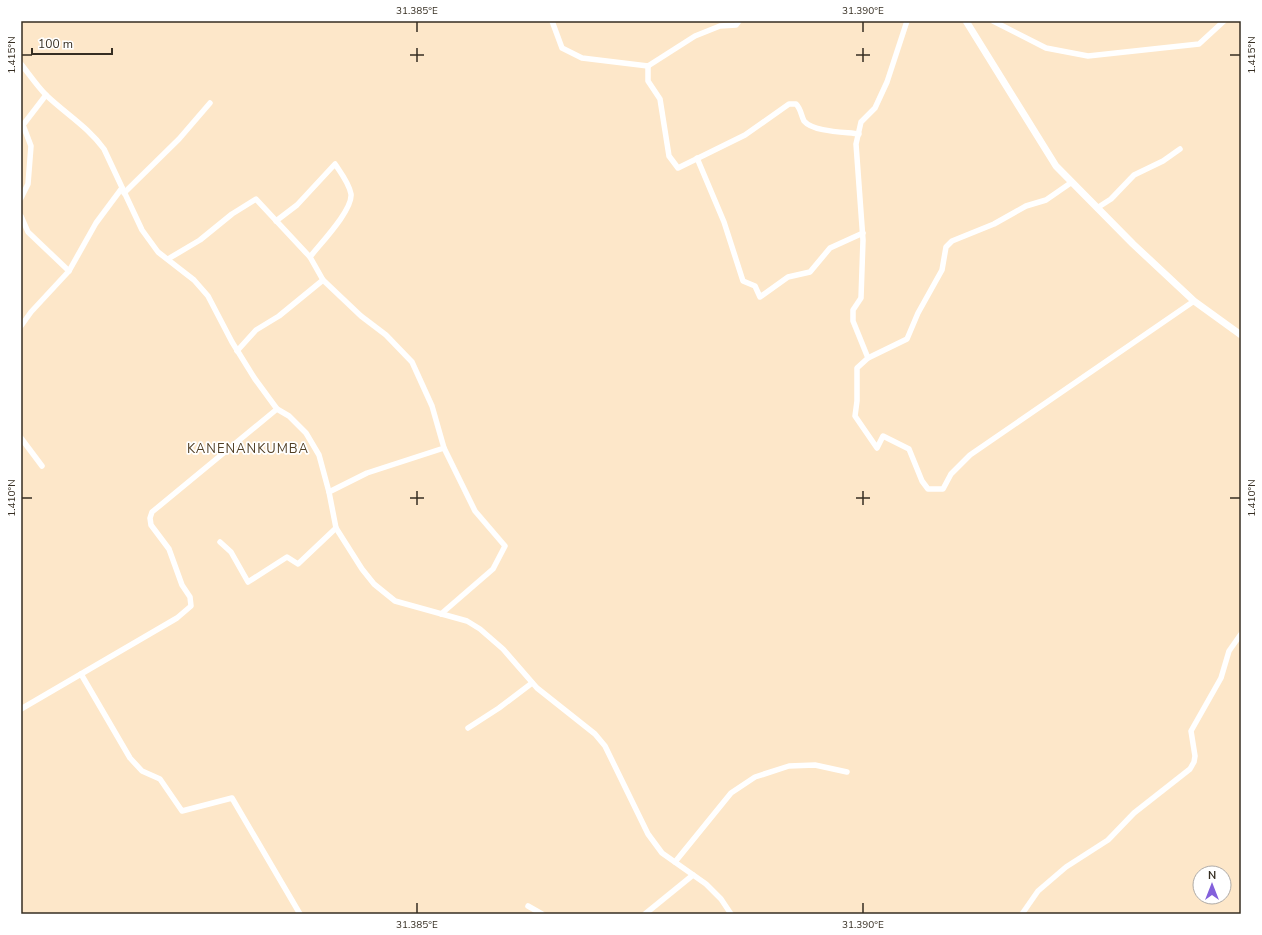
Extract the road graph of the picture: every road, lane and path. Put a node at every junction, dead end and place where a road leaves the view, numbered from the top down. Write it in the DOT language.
graph roads {
  1 [pos="552,21"];
  2 [pos="739,21"];
  3 [pos="907,21"];
  4 [pos="966,21"];
  5 [pos="992,21"];
  6 [pos="1224,21"];
  7 [pos="21,64"];
  8 [pos="648,66"];
  9 [pos="46,94"];
  10 [pos="210,103"];
  11 [pos="859,134"];
  12 [pos="1180,149"];
  13 [pos="697,158"];
  14 [pos="1072,182"];
  15 [pos="123,190"];
  16 [pos="21,198"];
  17 [pos="1097,208"];
  18 [pos="21,216"];
  19 [pos="276,220"];
  20 [pos="863,233"];
  21 [pos="310,257"];
  22 [pos="168,259"];
  23 [pos="69,271"];
  24 [pos="323,280"];
  25 [pos="1194,301"];
  26 [pos="21,326"];
  27 [pos="1241,334"];
  28 [pos="237,351"];
  29 [pos="868,358"];
  30 [pos="277,409"];
  31 [pos="21,438"];
  32 [pos="444,448"];
  33 [pos="42,466"];
  34 [pos="329,492"];
  35 [pos="336,528"];
  36 [pos="220,542"];
  37 [pos="441,614"];
  38 [pos="1241,634"];
  39 [pos="81,674"];
  40 [pos="532,683"];
  41 [pos="21,709"];
  42 [pos="468,728"];
  43 [pos="847,772"];
  44 [pos="675,862"];
  45 [pos="693,875"];
  46 [pos="528,906"];
  47 [pos="300,914"];
  48 [pos="542,914"];
  49 [pos="645,914"];
  50 [pos="731,914"];
  51 [pos="1022,914"];
  1 -- 8 [label="street"];
  2 -- 8 [label="street"];
  3 -- 11 [label="street"];
  4 -- 14 [label="street"];
  5 -- 6 [label="street"];
  7 -- 9 [label="street"];
  8 -- 13 [label="street"];
  9 -- 15 [label="street"];
  9 -- 16 [label="street"];
  10 -- 15 [label="street"];
  11 -- 13 [label="street"];
  11 -- 20 [label="street"];
  12 -- 17 [label="street"];
  13 -- 20 [label="street"];
  14 -- 17 [label="street"];
  14 -- 29 [label="street"];
  15 -- 22 [label="street"];
  15 -- 23 [label="street"];
  17 -- 25 [label="street"];
  18 -- 23 [label="street"];
  19 -- 21 [label="street"];
  19 -- 21 [label="street"];
  19 -- 22 [label="street"];
  20 -- 29 [label="street"];
  21 -- 24 [label="street"];
  22 -- 28 [label="street"];
  23 -- 26 [label="street"];
  24 -- 28 [label="street"];
  24 -- 32 [label="street"];
  25 -- 27 [label="street"];
  25 -- 29 [label="street"];
  28 -- 30 [label="street"];
  30 -- 34 [label="street"];
  30 -- 39 [label="street"];
  31 -- 33 [label="street"];
  32 -- 34 [label="street"];
  32 -- 37 [label="street"];
  34 -- 35 [label="street"];
  35 -- 36 [label="street"];
  35 -- 37 [label="street"];
  37 -- 40 [label="street"];
  38 -- 51 [label="street"];
  39 -- 41 [label="street"];
  39 -- 47 [label="street"];
  40 -- 42 [label="street"];
  40 -- 44 [label="street"];
  43 -- 44 [label="street"];
  44 -- 45 [label="street"];
  45 -- 49 [label="street"];
  45 -- 50 [label="street"];
  46 -- 48 [label="street"];
}
